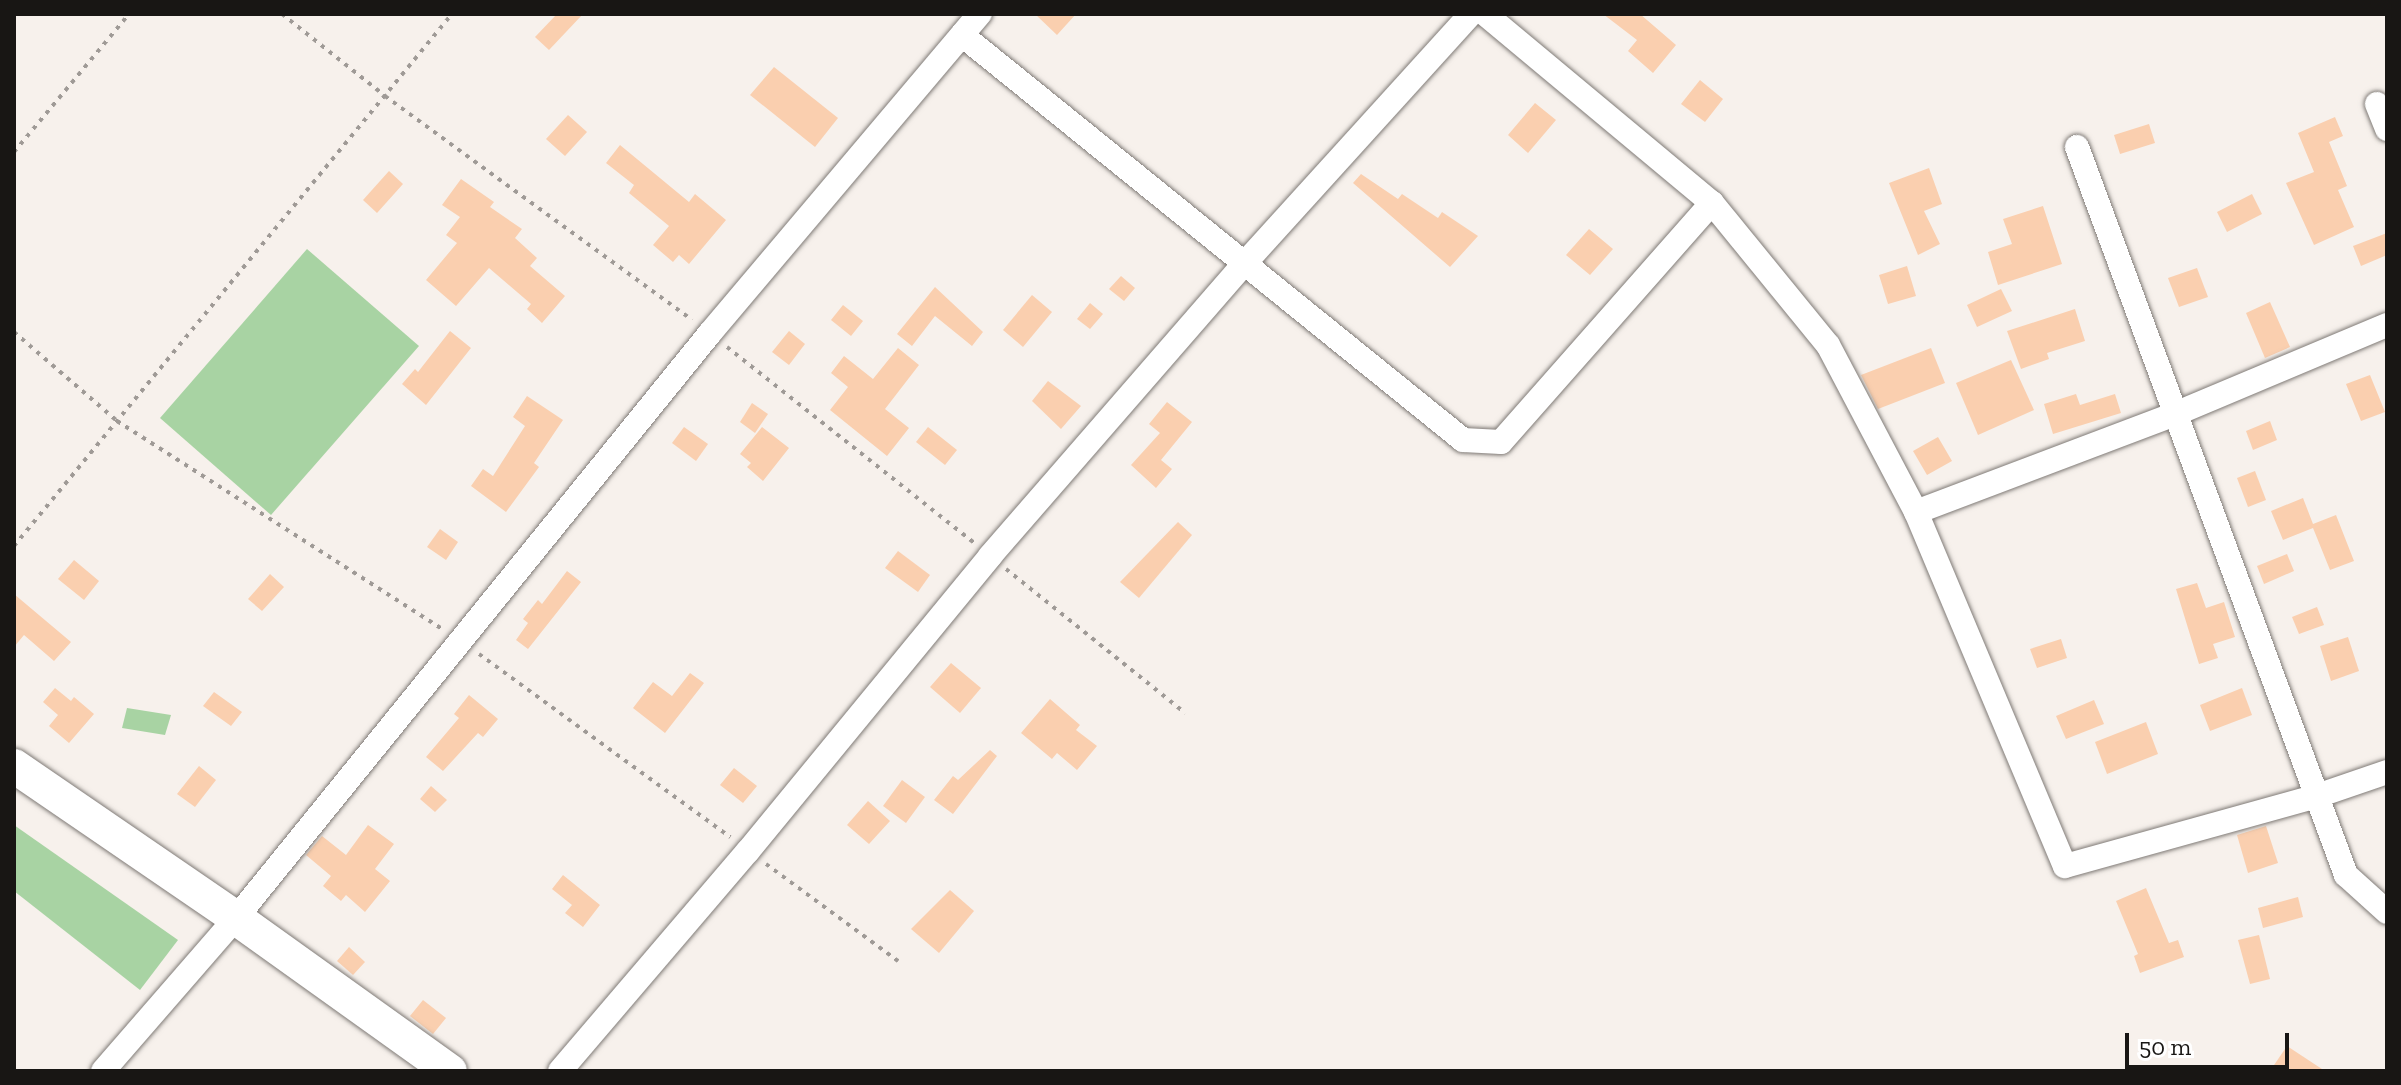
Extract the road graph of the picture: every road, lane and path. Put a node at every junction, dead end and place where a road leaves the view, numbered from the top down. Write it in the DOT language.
graph roads {
  1 [pos="129,14"];
  2 [pos="282,14"];
  3 [pos="452,14"];
  4 [pos="980,14"];
  5 [pos="1471,14"];
  6 [pos="1485,14"];
  7 [pos="962,35"];
  8 [pos="385,96"];
  9 [pos="2377,104"];
  10 [pos="2387,129"];
  11 [pos="2077,147"];
  12 [pos="14,152"];
  13 [pos="1712,203"];
  14 [pos="1245,263"];
  15 [pos="2387,325"];
  16 [pos="14,332"];
  17 [pos="710,333"];
  18 [pos="2175,414"];
  19 [pos="117,421"];
  20 [pos="1916,512"];
  21 [pos="14,546"];
  22 [pos="990,556"];
  23 [pos="461,641"];
  24 [pos="1185,713"];
  25 [pos="14,766"];
  26 [pos="2387,772"];
  27 [pos="2317,796"];
  28 [pos="748,851"];
  29 [pos="2387,912"];
  30 [pos="236,918"];
  31 [pos="898,961"];
  32 [pos="103,1071"];
  33 [pos="450,1071"];
  34 [pos="560,1071"];
  1 -- 12 [label="path"];
  2 -- 8 [label="path"];
  3 -- 8 [label="path"];
  4 -- 7 [label="street"];
  5 -- 14 [label="street"];
  6 -- 13 [label="street"];
  7 -- 14 [label="street"];
  7 -- 17 [label="street"];
  8 -- 17 [label="path"];
  8 -- 19 [label="path"];
  9 -- 10 [label="street"];
  11 -- 18 [label="street"];
  13 -- 14 [label="street"];
  13 -- 20 [label="street"];
  14 -- 22 [label="street"];
  15 -- 18 [label="street"];
  16 -- 19 [label="path"];
  17 -- 22 [label="path"];
  17 -- 23 [label="street"];
  18 -- 20 [label="street"];
  18 -- 27 [label="street"];
  19 -- 21 [label="path"];
  19 -- 23 [label="path"];
  20 -- 27 [label="street"];
  22 -- 24 [label="path"];
  22 -- 28 [label="street"];
  23 -- 28 [label="path"];
  23 -- 30 [label="street"];
  25 -- 30 [label="street"];
  26 -- 27 [label="street"];
  27 -- 29 [label="street"];
  28 -- 31 [label="path"];
  28 -- 34 [label="street"];
  30 -- 32 [label="street"];
  30 -- 33 [label="street"];
}
